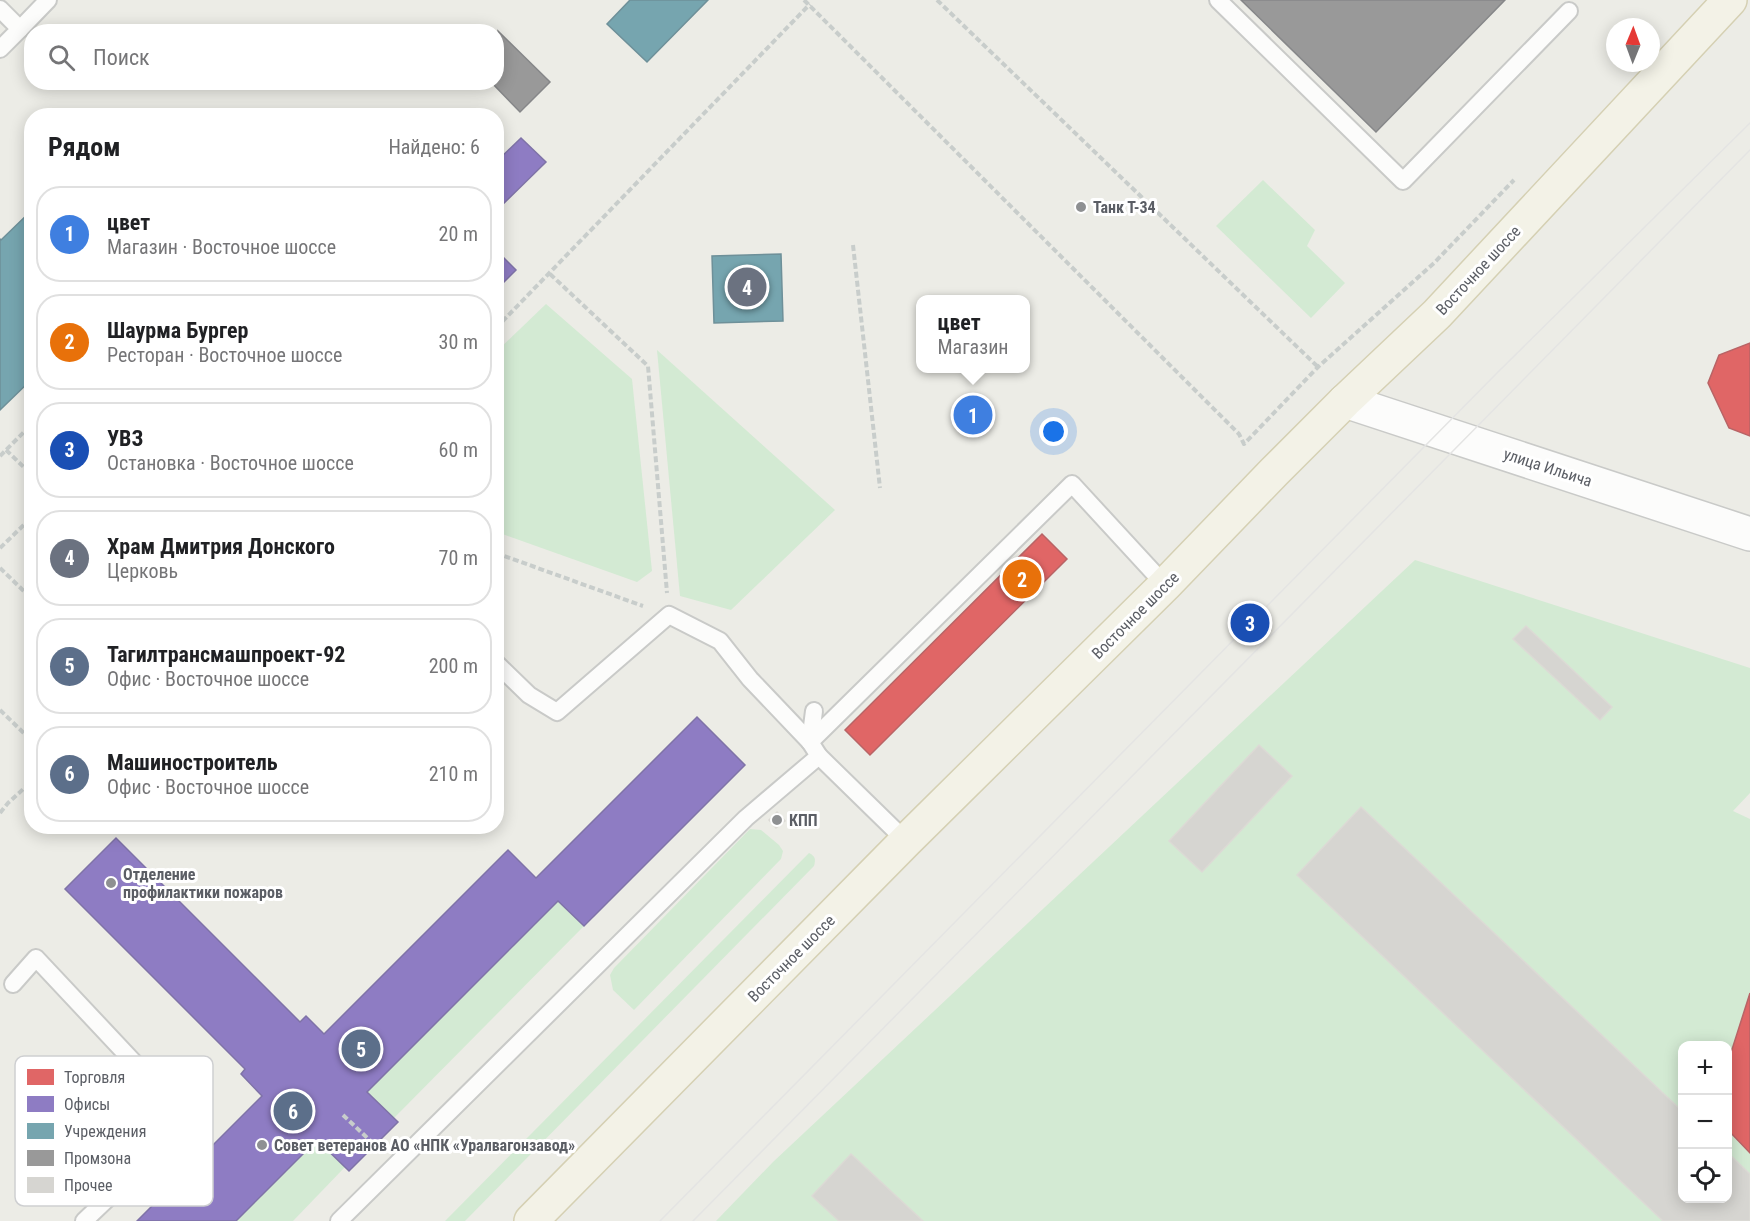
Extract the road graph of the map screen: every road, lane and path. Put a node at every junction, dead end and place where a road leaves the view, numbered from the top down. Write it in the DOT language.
graph roads {
  1 [pos="48,0"];
  2 [pos="804,0"];
  3 [pos="937,0"];
  4 [pos="1218,0"];
  5 [pos="1730,0"];
  6 [pos="810,4"];
  7 [pos="0,9"];
  8 [pos="1569,11"];
  9 [pos="25,24"];
  10 [pos="24,25"];
  11 [pos="20,29"];
  12 [pos="0,49"];
  13 [pos="1514,179"];
  14 [pos="853,244"];
  15 [pos="550,274"];
  16 [pos="504,320"];
  17 [pos="1318,367"];
  18 [pos="1345,401"];
  19 [pos="24,432"];
  20 [pos="6,450"];
  21 [pos="0,456"];
  22 [pos="24,467"];
  23 [pos="879,488"];
  24 [pos="24,525"];
  25 [pos="1750,534"];
  26 [pos="0,548"];
  27 [pos="504,556"];
  28 [pos="0,568"];
  29 [pos="1165,585"];
  30 [pos="24,590"];
  31 [pos="669,615"];
  32 [pos="504,671"];
  33 [pos="0,710"];
  34 [pos="814,711"];
  35 [pos="24,733"];
  36 [pos="814,749"];
  37 [pos="24,788"];
  38 [pos="0,813"];
  39 [pos="906,840"];
  40 [pos="13,984"];
  41 [pos="128,1056"];
  42 [pos="343,1115"];
  43 [pos="383,1152"];
  44 [pos="100,1206"];
  45 [pos="84,1221"];
  46 [pos="339,1221"];
  47 [pos="531,1221"];
  1 -- 9 [label="lane"];
  2 -- 6 [label="path"];
  3 -- 17 [label="path"];
  4 -- 8 [label="lane"];
  5 -- 18 [label="main road, Восточное шоссе"];
  6 -- 15 [label="path"];
  6 -- 17 [label="path"];
  7 -- 11 [label="lane"];
  10 -- 11 [label="lane"];
  11 -- 12 [label="lane"];
  13 -- 17 [label="path"];
  14 -- 23 [label="path"];
  15 -- 16 [label="path"];
  15 -- 31 [label="path"];
  18 -- 25 [label="street, улица Ильича"];
  18 -- 29 [label="main road, Восточное шоссе"];
  19 -- 20 [label="path"];
  20 -- 21 [label="path"];
  20 -- 22 [label="path"];
  24 -- 26 [label="path"];
  27 -- 31 [label="path"];
  28 -- 30 [label="path"];
  29 -- 36 [label="lane"];
  29 -- 39 [label="main road, Восточное шоссе"];
  31 -- 32 [label="lane"];
  31 -- 36 [label="lane"];
  33 -- 35 [label="path"];
  34 -- 36 [label="lane"];
  36 -- 39 [label="lane"];
  36 -- 46 [label="lane"];
  37 -- 38 [label="path"];
  39 -- 47 [label="main road, Восточное шоссе"];
  40 -- 41 [label="lane"];
  42 -- 43 [label="path"];
  44 -- 45 [label="lane"];
}
